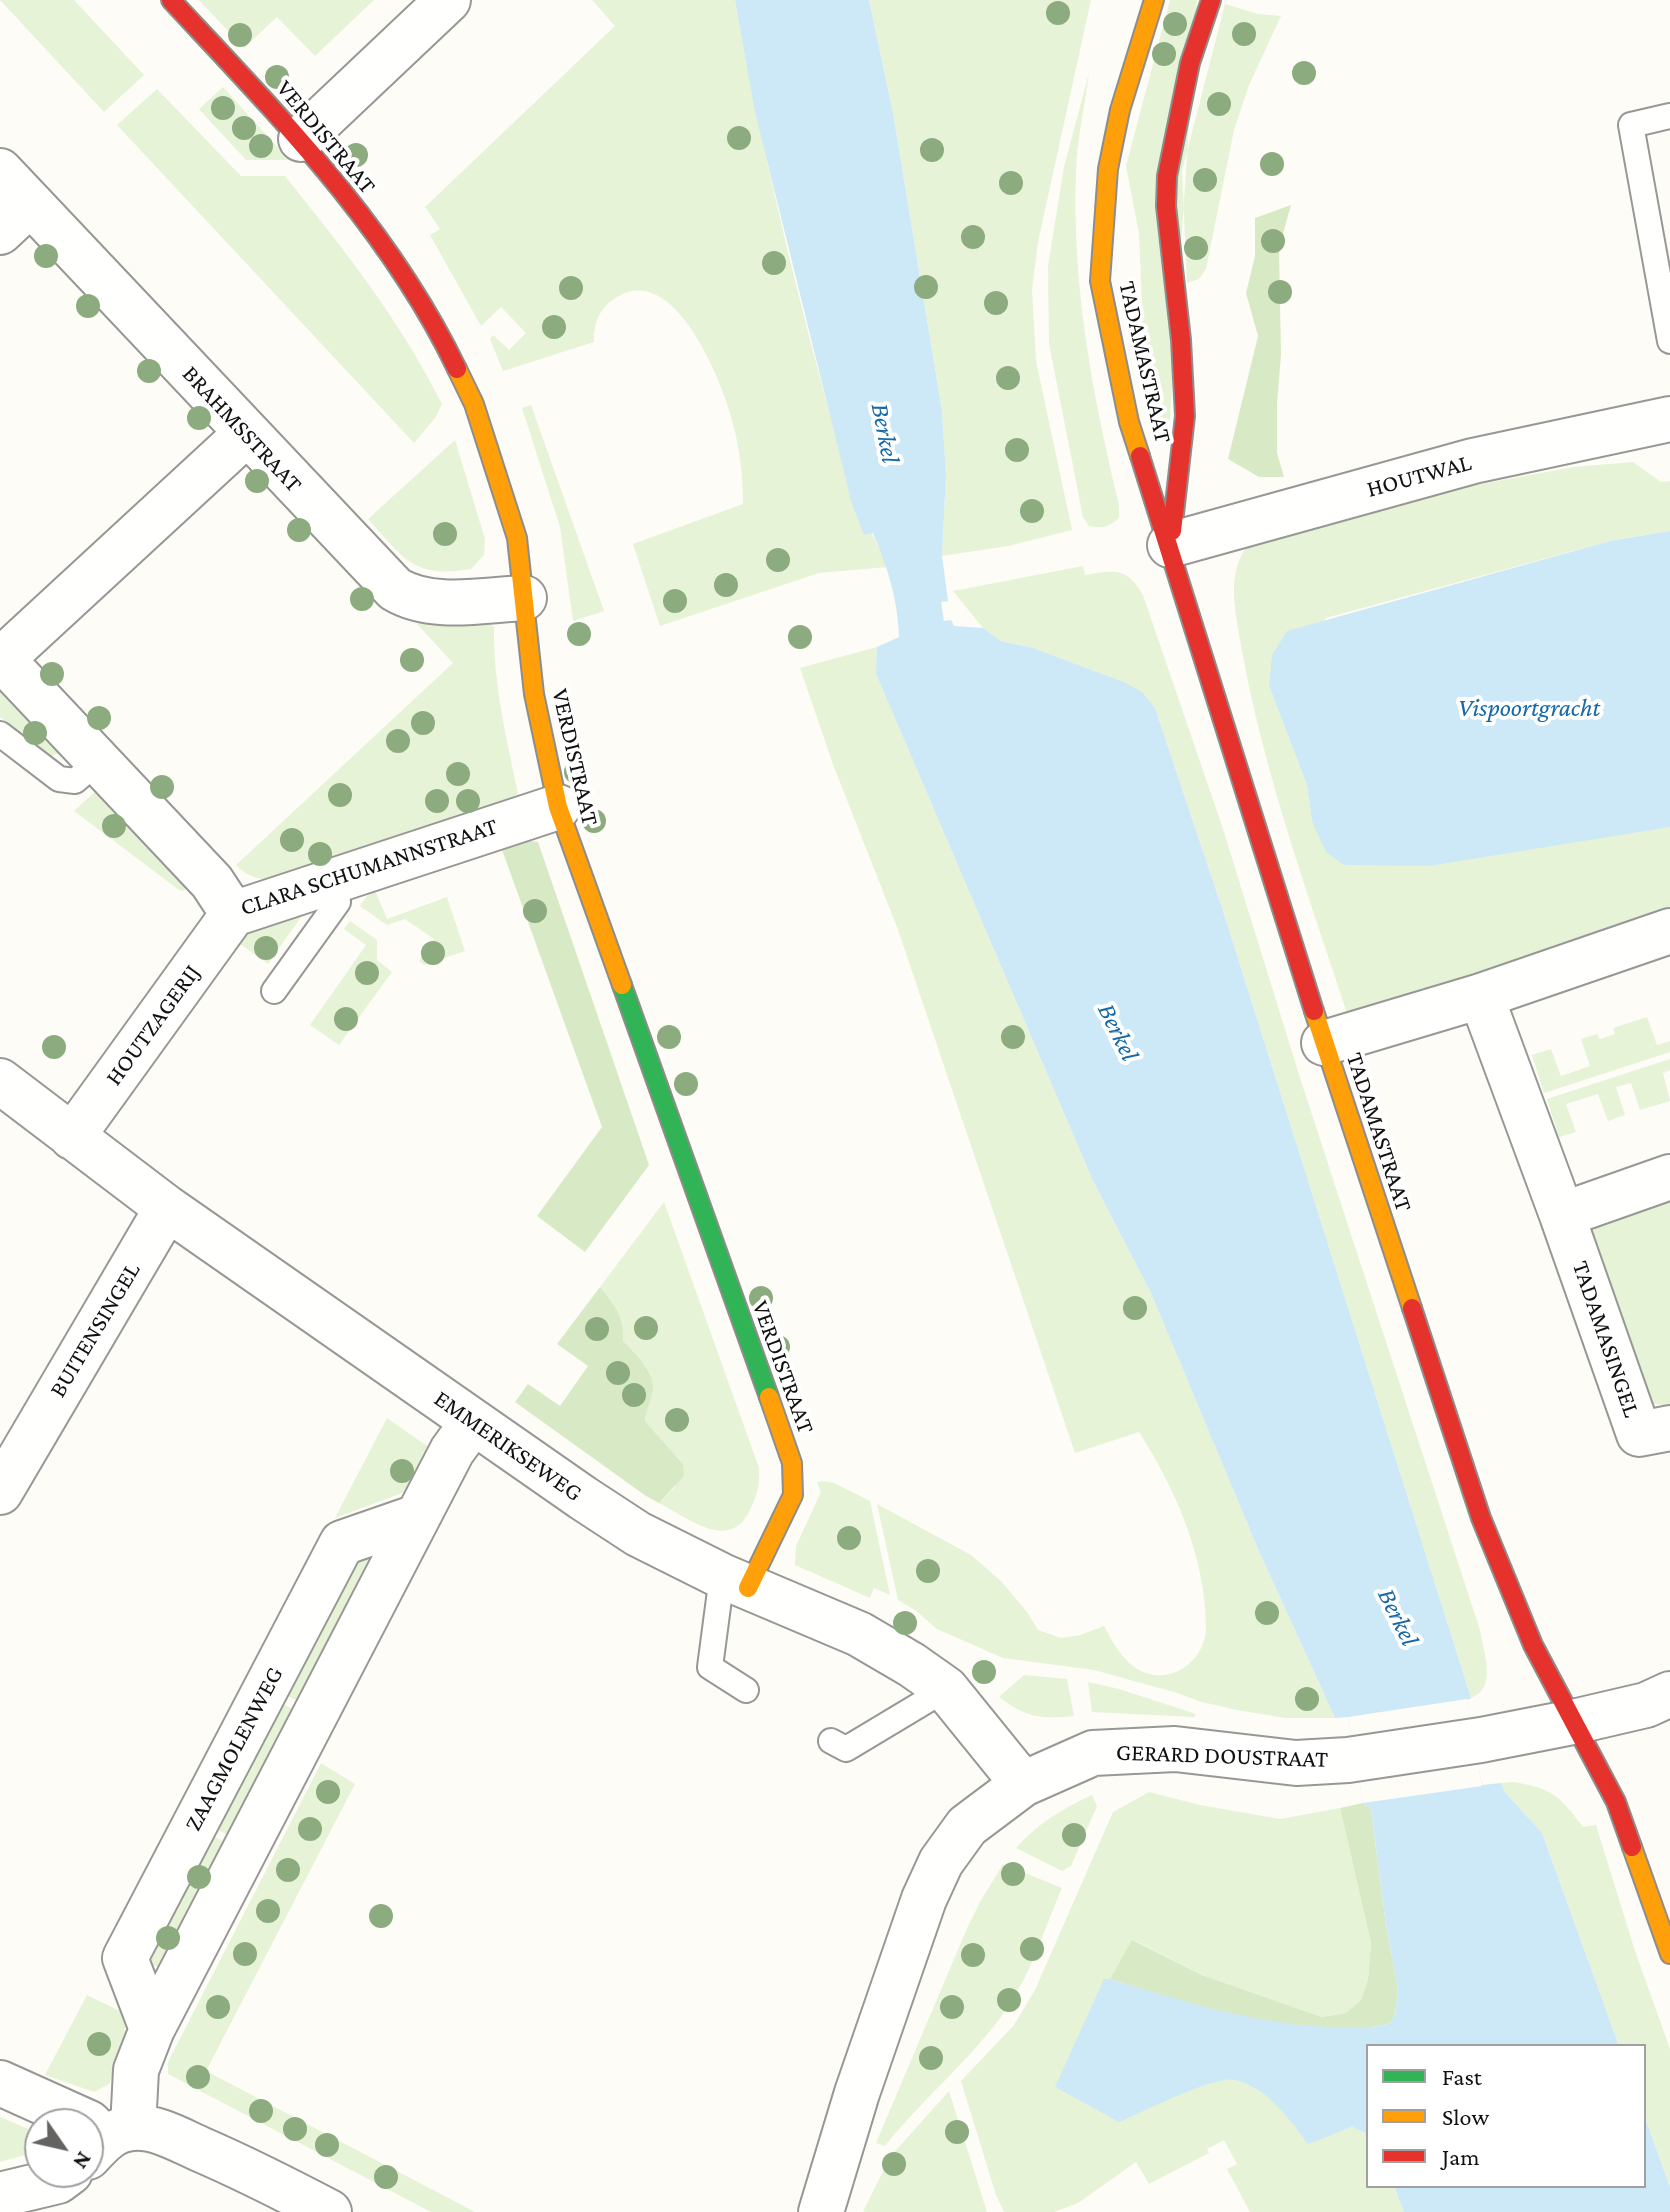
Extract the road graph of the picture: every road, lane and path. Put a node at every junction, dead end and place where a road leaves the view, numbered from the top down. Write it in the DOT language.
graph roads {
  1 [pos="171,0"];
  2 [pos="448,0"];
  3 [pos="1154,0"];
  4 [pos="1211,0"];
  5 [pos="1670,116"];
  6 [pos="301,139"];
  7 [pos="0,171"];
  8 [pos="15,218"];
  9 [pos="1670,341"];
  10 [pos="1670,419"];
  11 [pos="246,434"];
  12 [pos="1170,545"];
  13 [pos="524,598"];
  14 [pos="1,658"];
  15 [pos="0,734"];
  16 [pos="98,761"];
  17 [pos="558,807"];
  18 [pos="331,881"];
  19 [pos="233,914"];
  20 [pos="1670,931"];
  21 [pos="274,991"];
  22 [pos="1481,996"];
  23 [pos="1324,1043"];
  24 [pos="0,1081"];
  25 [pos="72,1137"];
  26 [pos="1670,1177"];
  27 [pos="167,1208"];
  28 [pos="1562,1215"];
  29 [pos="473,1422"];
  30 [pos="1670,1428"];
  31 [pos="12,1445"];
  32 [pos="0,1492"];
  33 [pos="735,1582"];
  34 [pos="946,1689"];
  35 [pos="746,1690"];
  36 [pos="1670,1694"];
  37 [pos="1573,1722"];
  38 [pos="831,1741"];
  39 [pos="1023,1784"];
  40 [pos="1670,1954"];
  41 [pos="0,2083"];
  42 [pos="111,2139"];
  43 [pos="29,2188"];
  44 [pos="0,2195"];
  45 [pos="329,2212"];
  46 [pos="821,2212"];
  1 -- 6 [label="street, VERDISTRAAT"];
  2 -- 6 [label="street"];
  3 -- 12 [label="street, TADAMASTRAAT"];
  4 -- 12 [label="street, TADAMASTRAAT"];
  5 -- 9 [label="lane"];
  6 -- 13 [label="street, VERDISTRAAT"];
  7 -- 8 [label="street, BRAHMSSTRAAT"];
  8 -- 11 [label="street, BRAHMSSTRAAT"];
  10 -- 12 [label="street, HOUTWAL"];
  11 -- 13 [label="street, BRAHMSSTRAAT"];
  11 -- 14 [label="street, CLARA SCHUMANNSTRAAT"];
  12 -- 23 [label="street, TADAMASTRAAT"];
  13 -- 17 [label="street, VERDISTRAAT"];
  14 -- 16 [label="street, CLARA SCHUMANNSTRAAT"];
  15 -- 16 [label="lane"];
  16 -- 19 [label="street, CLARA SCHUMANNSTRAAT"];
  17 -- 18 [label="street, CLARA SCHUMANNSTRAAT"];
  17 -- 33 [label="street, VERDISTRAAT"];
  18 -- 19 [label="street, CLARA SCHUMANNSTRAAT"];
  18 -- 21 [label="lane"];
  19 -- 25 [label="street, HOUTZAGERIJ"];
  20 -- 22 [label="street"];
  22 -- 23 [label="street"];
  22 -- 28 [label="street, TADAMASINGEL"];
  23 -- 37 [label="street, TADAMASTRAAT"];
  24 -- 25 [label="street, EMMERIKSEWEG"];
  25 -- 27 [label="street, EMMERIKSEWEG"];
  26 -- 28 [label="street"];
  27 -- 29 [label="street, EMMERIKSEWEG"];
  27 -- 31 [label="street, BUITENSINGEL"];
  28 -- 30 [label="street, TADAMASINGEL"];
  29 -- 33 [label="street, EMMERIKSEWEG"];
  29 -- 42 [label="street"];
  31 -- 32 [label="street, BUITENSINGEL"];
  33 -- 34 [label="street, EMMERIKSEWEG"];
  33 -- 35 [label="lane"];
  34 -- 38 [label="lane"];
  34 -- 39 [label="street, EMMERIKSEWEG"];
  36 -- 37 [label="street, GERARD DOUSTRAAT"];
  37 -- 39 [label="street, GERARD DOUSTRAAT"];
  37 -- 40 [label="street, TADAMASTRAAT"];
  39 -- 46 [label="street, GERARD DOUSTRAAT"];
  41 -- 42 [label="street"];
  42 -- 45 [label="street"];
  43 -- 44 [label="street"];
}
